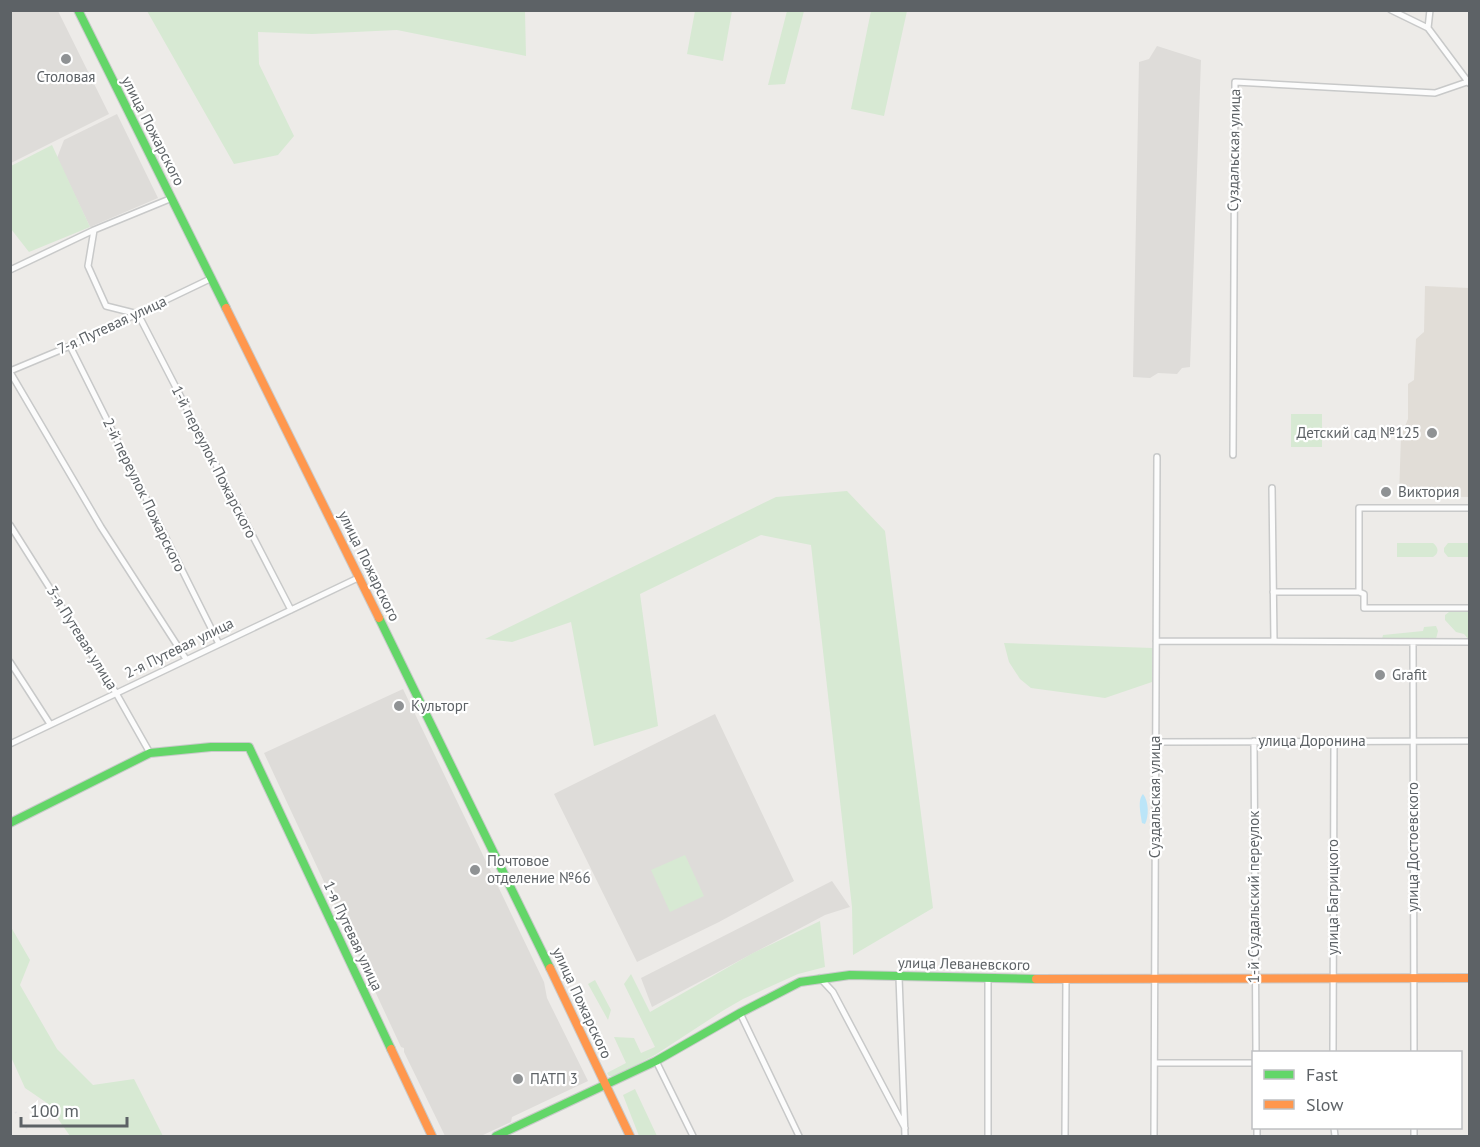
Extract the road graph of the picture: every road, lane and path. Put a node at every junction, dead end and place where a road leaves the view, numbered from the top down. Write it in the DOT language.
graph roads {
  1 [pos="78,10"];
  2 [pos="1391,10"];
  3 [pos="1430,10"];
  4 [pos="1428,28"];
  5 [pos="1469,82"];
  6 [pos="172,198"];
  7 [pos="94,230"];
  8 [pos="10,270"];
  9 [pos="212,278"];
  10 [pos="138,314"];
  11 [pos="70,345"];
  12 [pos="10,371"];
  13 [pos="1233,454"];
  14 [pos="1157,457"];
  15 [pos="1272,488"];
  16 [pos="1470,508"];
  17 [pos="11,528"];
  18 [pos="360,577"];
  19 [pos="1273,592"];
  20 [pos="1359,592"];
  21 [pos="1470,608"];
  22 [pos="291,610"];
  23 [pos="1156,641"];
  24 [pos="1274,641"];
  25 [pos="1413,642"];
  26 [pos="1470,642"];
  27 [pos="219,644"];
  28 [pos="186,659"];
  29 [pos="10,662"];
  30 [pos="116,693"];
  31 [pos="50,724"];
  32 [pos="1254,741"];
  33 [pos="1334,741"];
  34 [pos="1470,741"];
  35 [pos="1155,742"];
  36 [pos="1414,742"];
  37 [pos="10,744"];
  38 [pos="150,753"];
  39 [pos="10,823"];
  40 [pos="899,977"];
  41 [pos="820,978"];
  42 [pos="1156,978"];
  43 [pos="1254,978"];
  44 [pos="1332,978"];
  45 [pos="1413,978"];
  46 [pos="1470,978"];
  47 [pos="988,979"];
  48 [pos="1066,979"];
  49 [pos="740,1013"];
  50 [pos="1256,1051"];
  51 [pos="1334,1051"];
  52 [pos="1414,1051"];
  53 [pos="656,1061"];
  54 [pos="1155,1063"];
  55 [pos="1252,1063"];
  56 [pos="605,1086"];
  57 [pos="905,1128"];
  58 [pos="432,1137"];
  59 [pos="496,1137"];
  60 [pos="630,1137"];
  61 [pos="693,1137"];
  62 [pos="799,1137"];
  63 [pos="905,1137"];
  64 [pos="988,1137"];
  65 [pos="1065,1137"];
  66 [pos="1154,1137"];
  1 -- 6 [label="street, улица Пожарского"];
  2 -- 4 [label="street"];
  3 -- 4 [label="street"];
  4 -- 5 [label="street"];
  5 -- 13 [label="street, Суздальская улица"];
  6 -- 7 [label="street"];
  6 -- 9 [label="street, улица Пожарского"];
  7 -- 8 [label="street"];
  7 -- 10 [label="street"];
  9 -- 10 [label="street, 7-я Путевая улица"];
  9 -- 18 [label="street, улица Пожарского"];
  10 -- 11 [label="street, 7-я Путевая улица"];
  10 -- 22 [label="street, 1-й переулок Пожарского"];
  11 -- 12 [label="street, 7-я Путевая улица"];
  11 -- 27 [label="street, 2-й переулок Пожарского"];
  12 -- 28 [label="street"];
  14 -- 23 [label="street, Суздальская улица"];
  15 -- 19 [label="street"];
  16 -- 20 [label="street"];
  17 -- 30 [label="street, 3-я Путевая улица"];
  18 -- 22 [label="street, 2-я Путевая улица"];
  18 -- 56 [label="street, улица Пожарского"];
  19 -- 20 [label="street"];
  19 -- 24 [label="street"];
  20 -- 21 [label="street"];
  22 -- 27 [label="street, 2-я Путевая улица"];
  23 -- 24 [label="street"];
  23 -- 35 [label="street, Суздальская улица"];
  24 -- 25 [label="street"];
  25 -- 26 [label="street"];
  25 -- 36 [label="street, улица Достоевского"];
  27 -- 28 [label="street, 2-я Путевая улица"];
  28 -- 30 [label="street, 2-я Путевая улица"];
  29 -- 31 [label="street"];
  30 -- 31 [label="street, 2-я Путевая улица"];
  30 -- 38 [label="street, 3-я Путевая улица"];
  31 -- 37 [label="street, 2-я Путевая улица"];
  32 -- 33 [label="street, улица Доронина"];
  32 -- 35 [label="street, улица Доронина"];
  32 -- 43 [label="street, 1-й Суздальский переулок"];
  33 -- 36 [label="street, улица Доронина"];
  33 -- 44 [label="street, улица Багрицкого"];
  34 -- 36 [label="street, улица Доронина"];
  35 -- 42 [label="street, Суздальская улица"];
  36 -- 45 [label="street, улица Достоевского"];
  38 -- 39 [label="street"];
  38 -- 58 [label="street, 1-я Путевая улица"];
  40 -- 41 [label="street, улица Леваневского"];
  40 -- 47 [label="street, улица Леваневского"];
  40 -- 57 [label="street"];
  41 -- 49 [label="street, улица Леваневского"];
  41 -- 57 [label="street"];
  42 -- 43 [label="street, улица Леваневского"];
  42 -- 48 [label="street, улица Леваневского"];
  42 -- 54 [label="street, Суздальская улица"];
  43 -- 44 [label="street, улица Леваневского"];
  43 -- 50 [label="street, 1-й Суздальский переулок"];
  44 -- 45 [label="street, улица Леваневского"];
  44 -- 51 [label="street, улица Багрицкого"];
  45 -- 46 [label="street, улица Леваневского"];
  45 -- 52 [label="street, улица Достоевского"];
  47 -- 48 [label="street, улица Леваневского"];
  47 -- 64 [label="street"];
  48 -- 65 [label="street"];
  49 -- 53 [label="street, улица Леваневского"];
  49 -- 62 [label="street"];
  53 -- 56 [label="street, улица Леваневского"];
  53 -- 61 [label="street"];
  54 -- 55 [label="street"];
  54 -- 66 [label="street, Суздальская улица"];
  56 -- 59 [label="street, улица Леваневского"];
  56 -- 60 [label="street, улица Пожарского"];
  57 -- 63 [label="street"];
}
